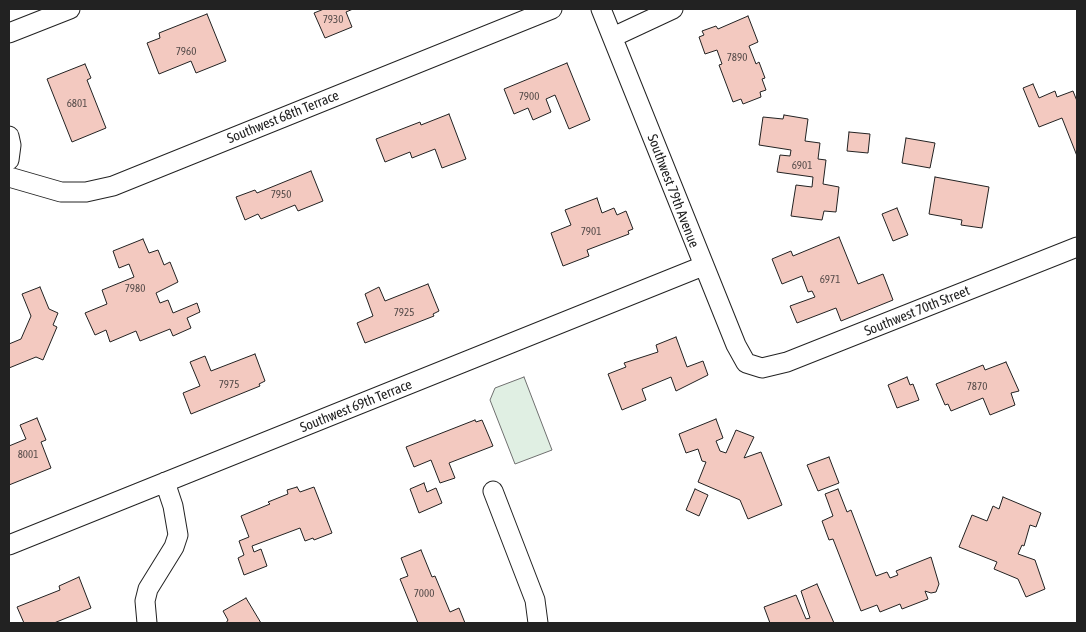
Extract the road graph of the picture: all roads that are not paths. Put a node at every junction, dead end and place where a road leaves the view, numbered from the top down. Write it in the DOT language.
graph roads {
  1 [pos="70,9"];
  2 [pos="552,9"];
  3 [pos="600,9"];
  4 [pos="673,9"];
  5 [pos="9,33"];
  6 [pos="613,37"];
  7 [pos="9,136"];
  8 [pos="9,160"];
  9 [pos="9,177"];
  10 [pos="1077,247"];
  11 [pos="703,266"];
  12 [pos="754,367"];
  13 [pos="165,482"];
  14 [pos="493,491"];
  15 [pos="9,545"];
  16 [pos="147,623"];
  17 [pos="538,623"];
  1 -- 5 [label="street"];
  2 -- 9 [label="street, Southwest 68th Terrace"];
  3 -- 6 [label="street, Southwest 79th Avenue"];
  4 -- 6 [label="street"];
  6 -- 11 [label="street, Southwest 79th Avenue"];
  7 -- 8 [label="street"];
  10 -- 12 [label="street, Southwest 70th Street"];
  11 -- 12 [label="street, Southwest 79th Avenue"];
  11 -- 13 [label="street, Southwest 69th Terrace"];
  13 -- 15 [label="street, Southwest 69th Terrace"];
  13 -- 16 [label="street"];
  14 -- 17 [label="street"];
}
